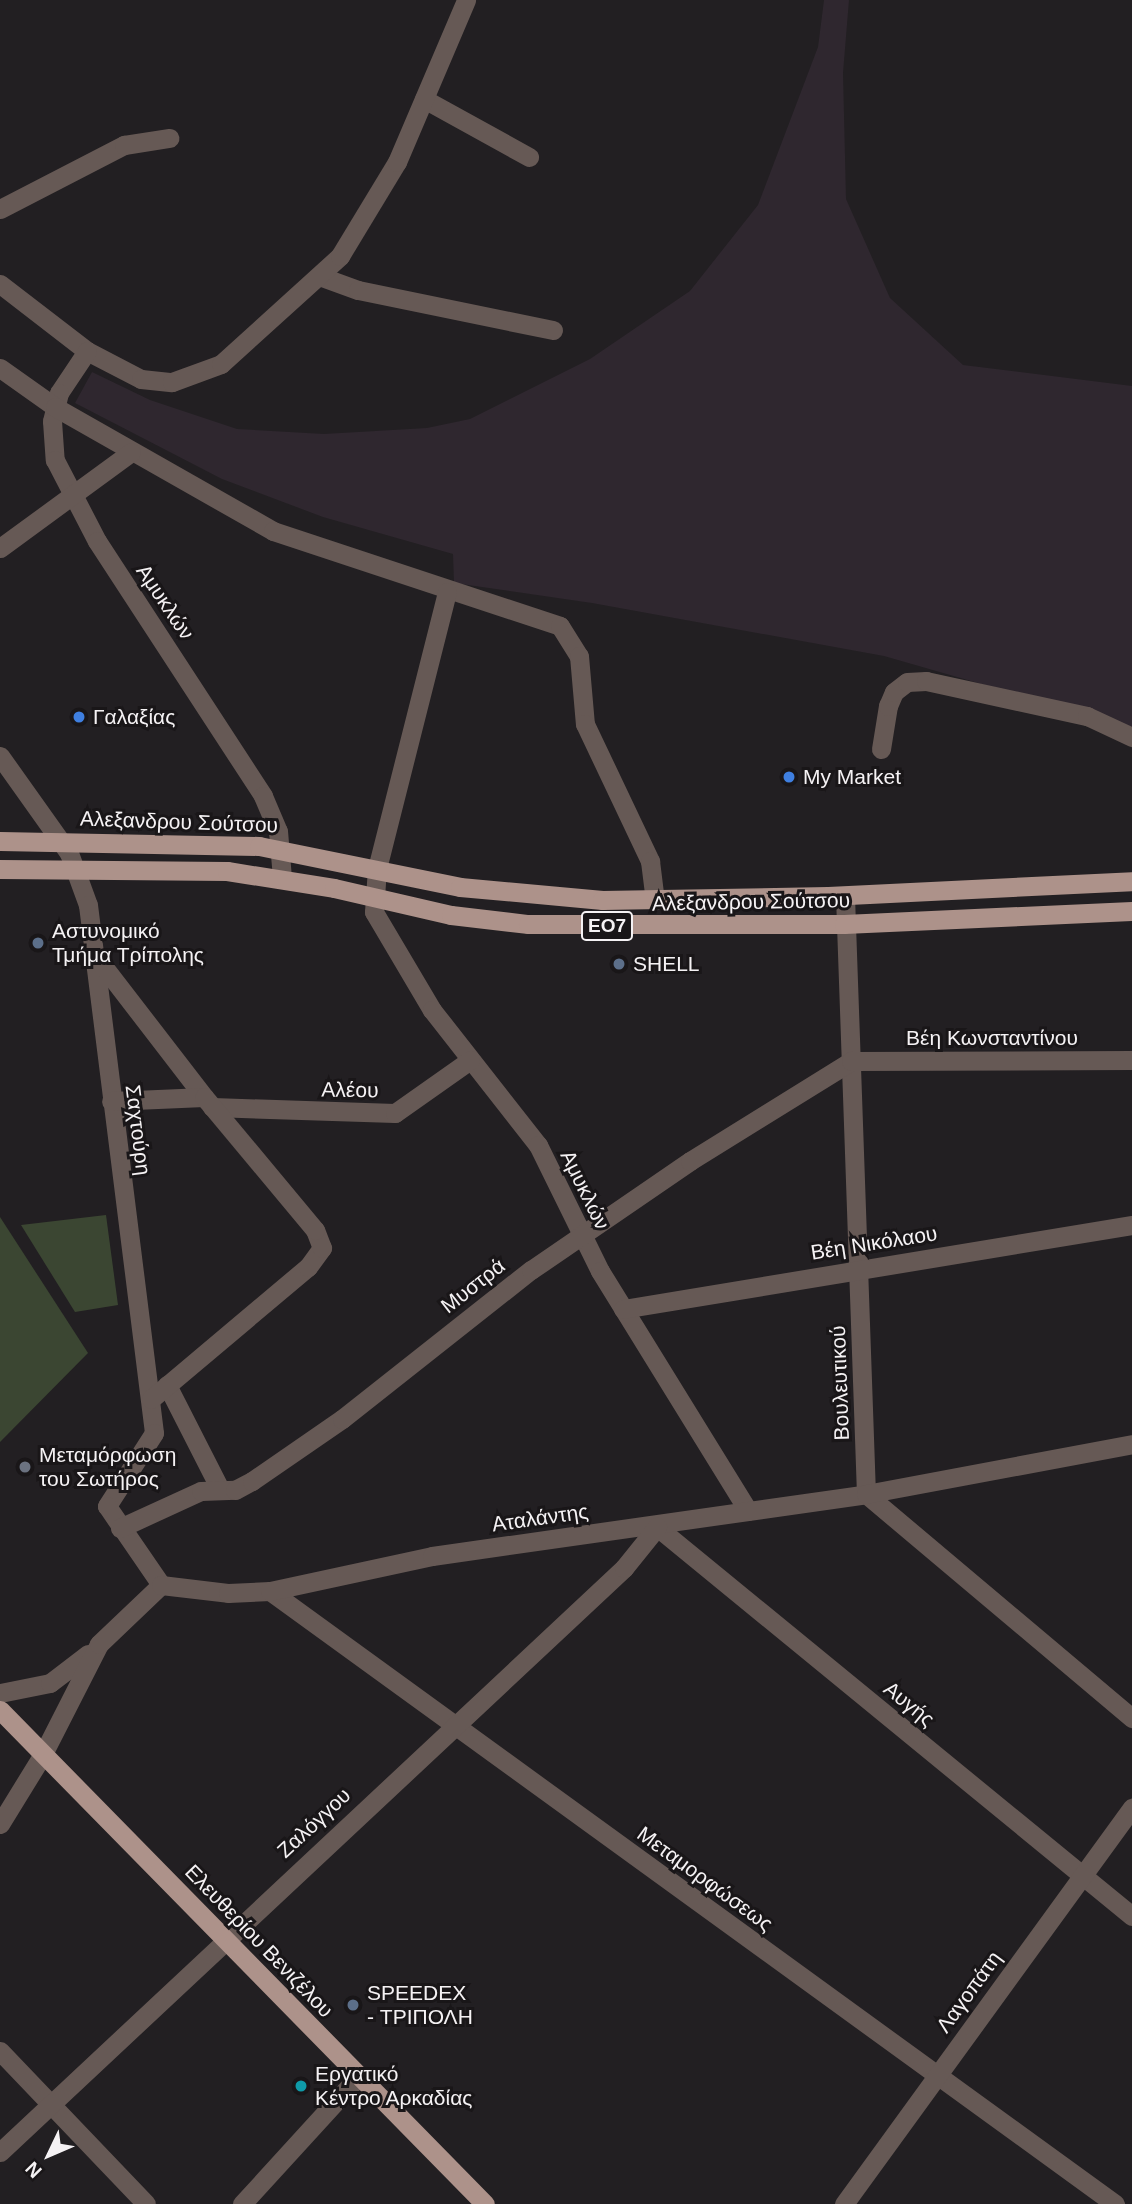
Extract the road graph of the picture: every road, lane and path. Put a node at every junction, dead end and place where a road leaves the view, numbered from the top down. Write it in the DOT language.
graph roads {
  1 [pos="466,0"];
  2 [pos="424,99"];
  3 [pos="169,138"];
  4 [pos="529,157"];
  5 [pos="0,209"];
  6 [pos="322,277"];
  7 [pos="0,284"];
  8 [pos="553,330"];
  9 [pos="87,351"];
  10 [pos="0,368"];
  11 [pos="55,407"];
  12 [pos="131,452"];
  13 [pos="71,496"];
  14 [pos="0,548"];
  15 [pos="447,592"];
  16 [pos="1132,737"];
  17 [pos="881,748"];
  18 [pos="0,756"];
  19 [pos="61,840"];
  20 [pos="0,841"];
  21 [pos="281,848"];
  22 [pos="76,867"];
  23 [pos="377,867"];
  24 [pos="0,869"];
  25 [pos="282,878"];
  26 [pos="1132,881"];
  27 [pos="845,896"];
  28 [pos="372,897"];
  29 [pos="655,901"];
  30 [pos="1132,911"];
  31 [pos="844,924"];
  32 [pos="96,957"];
  33 [pos="470,1060"];
  34 [pos="1132,1060"];
  35 [pos="851,1061"];
  36 [pos="111,1101"];
  37 [pos="208,1102"];
  38 [pos="1132,1225"];
  39 [pos="582,1236"];
  40 [pos="859,1268"];
  41 [pos="623,1309"];
  42 [pos="167,1385"];
  43 [pos="150,1399"];
  44 [pos="1132,1444"];
  45 [pos="220,1489"];
  46 [pos="866,1494"];
  47 [pos="748,1511"];
  48 [pos="657,1527"];
  49 [pos="120,1528"];
  50 [pos="161,1585"];
  51 [pos="270,1591"];
  52 [pos="99,1644"];
  53 [pos="0,1693"];
  54 [pos="0,1710"];
  55 [pos="1132,1718"];
  56 [pos="452,1726"];
  57 [pos="43,1754"];
  58 [pos="1132,1807"];
  59 [pos="0,1824"];
  60 [pos="1082,1875"];
  61 [pos="1132,1916"];
  62 [pos="224,1938"];
  63 [pos="0,2051"];
  64 [pos="937,2074"];
  65 [pos="359,2076"];
  66 [pos="51,2104"];
  67 [pos="0,2152"];
  68 [pos="146,2204"];
  69 [pos="242,2204"];
  70 [pos="485,2204"];
  71 [pos="844,2204"];
  72 [pos="1115,2204"];
  1 -- 2 [label="street"];
  2 -- 4 [label="street"];
  2 -- 6 [label="street"];
  3 -- 5 [label="street"];
  6 -- 8 [label="street"];
  6 -- 9 [label="street"];
  7 -- 9 [label="street"];
  9 -- 11 [label="street, Αμυκλών"];
  10 -- 11 [label="street"];
  11 -- 12 [label="street"];
  11 -- 13 [label="street, Αμυκλών"];
  12 -- 13 [label="street"];
  12 -- 15 [label="street"];
  13 -- 14 [label="street"];
  13 -- 21 [label="street, Αμυκλών"];
  15 -- 23 [label="street"];
  15 -- 29 [label="street"];
  16 -- 17 [label="street"];
  18 -- 19 [label="street"];
  19 -- 20 [label="main road, Αλεξανδρου Σούτσου / ΕΟ7"];
  19 -- 21 [label="main road, Αλεξανδρου Σούτσου / ΕΟ7"];
  19 -- 22 [label="street, Αλεξανδρου Σούτσου"];
  21 -- 23 [label="main road, Αλεξανδρου Σούτσου / ΕΟ7"];
  21 -- 25 [label="street, Αμυκλών"];
  22 -- 24 [label="main road, Αλεξανδρου Σούτσου / ΕΟ7"];
  22 -- 25 [label="main road, Αλεξανδρου Σούτσου / ΕΟ7"];
  22 -- 32 [label="street, Σαχτούρη"];
  23 -- 28 [label="street"];
  23 -- 29 [label="main road, Αλεξανδρου Σούτσου / ΕΟ7"];
  25 -- 28 [label="main road, Αλεξανδρου Σούτσου / ΕΟ7"];
  26 -- 27 [label="main road, Αλεξανδρου Σούτσου / ΕΟ7"];
  27 -- 29 [label="main road, Αλεξανδρου Σούτσου / ΕΟ7"];
  27 -- 31 [label="street, Βουλευτικού"];
  28 -- 31 [label="main road, Αλεξανδρου Σούτσου / ΕΟ7"];
  28 -- 33 [label="street, Αμυκλών"];
  30 -- 31 [label="main road, Αλεξανδρου Σούτσου / ΕΟ7"];
  31 -- 35 [label="street, Βουλευτικού"];
  32 -- 36 [label="street, Σαχτούρη"];
  32 -- 37 [label="street"];
  33 -- 37 [label="street, Αλέου"];
  33 -- 39 [label="street, Αμυκλών"];
  34 -- 35 [label="street, Βέη Κωνσταντίνου"];
  35 -- 39 [label="street, Μυστρά"];
  35 -- 40 [label="street, Βουλευτικού"];
  36 -- 37 [label="street, Αλέου"];
  36 -- 43 [label="street, Σαχτούρη"];
  37 -- 42 [label="street"];
  38 -- 40 [label="street, Βέη Νικόλαου"];
  39 -- 41 [label="street, Αμυκλών"];
  39 -- 45 [label="street, Μυστρά"];
  40 -- 41 [label="street, Βέη Νικόλαου"];
  40 -- 46 [label="street, Βουλευτικού"];
  41 -- 47 [label="street, Αμυκλών"];
  42 -- 43 [label="street"];
  42 -- 45 [label="street"];
  43 -- 49 [label="street"];
  44 -- 46 [label="street, Αταλάντης"];
  45 -- 49 [label="street, Μυστρά"];
  46 -- 47 [label="street, Αταλάντης"];
  46 -- 55 [label="street"];
  47 -- 48 [label="street, Αταλάντης"];
  48 -- 51 [label="street, Αταλάντης"];
  48 -- 56 [label="street, Ζαλόγγου"];
  48 -- 60 [label="street, Αυγής"];
  49 -- 50 [label="street"];
  50 -- 51 [label="street, Αταλάντης"];
  50 -- 52 [label="street"];
  51 -- 56 [label="street, Μεταμορφώσεως"];
  52 -- 53 [label="street"];
  52 -- 57 [label="street"];
  54 -- 57 [label="main road, Ελευθερίου Βενιζέλου"];
  56 -- 62 [label="street, Ζαλόγγου"];
  56 -- 64 [label="street, Μεταμορφώσεως"];
  57 -- 59 [label="street"];
  57 -- 62 [label="main road, Ελευθερίου Βενιζέλου"];
  58 -- 60 [label="street, Λαγοπάτη"];
  60 -- 61 [label="street, Αυγής"];
  60 -- 64 [label="street, Λαγοπάτη"];
  62 -- 65 [label="main road, Ελευθερίου Βενιζέλου"];
  62 -- 66 [label="street, Ζαλόγγου"];
  63 -- 66 [label="street"];
  64 -- 71 [label="street, Λαγοπάτη"];
  64 -- 72 [label="street, Μεταμορφώσεως"];
  65 -- 69 [label="street"];
  65 -- 70 [label="main road, Ελευθερίου Βενιζέλου"];
  66 -- 67 [label="street, Ζαλόγγου"];
  66 -- 68 [label="street"];
}
